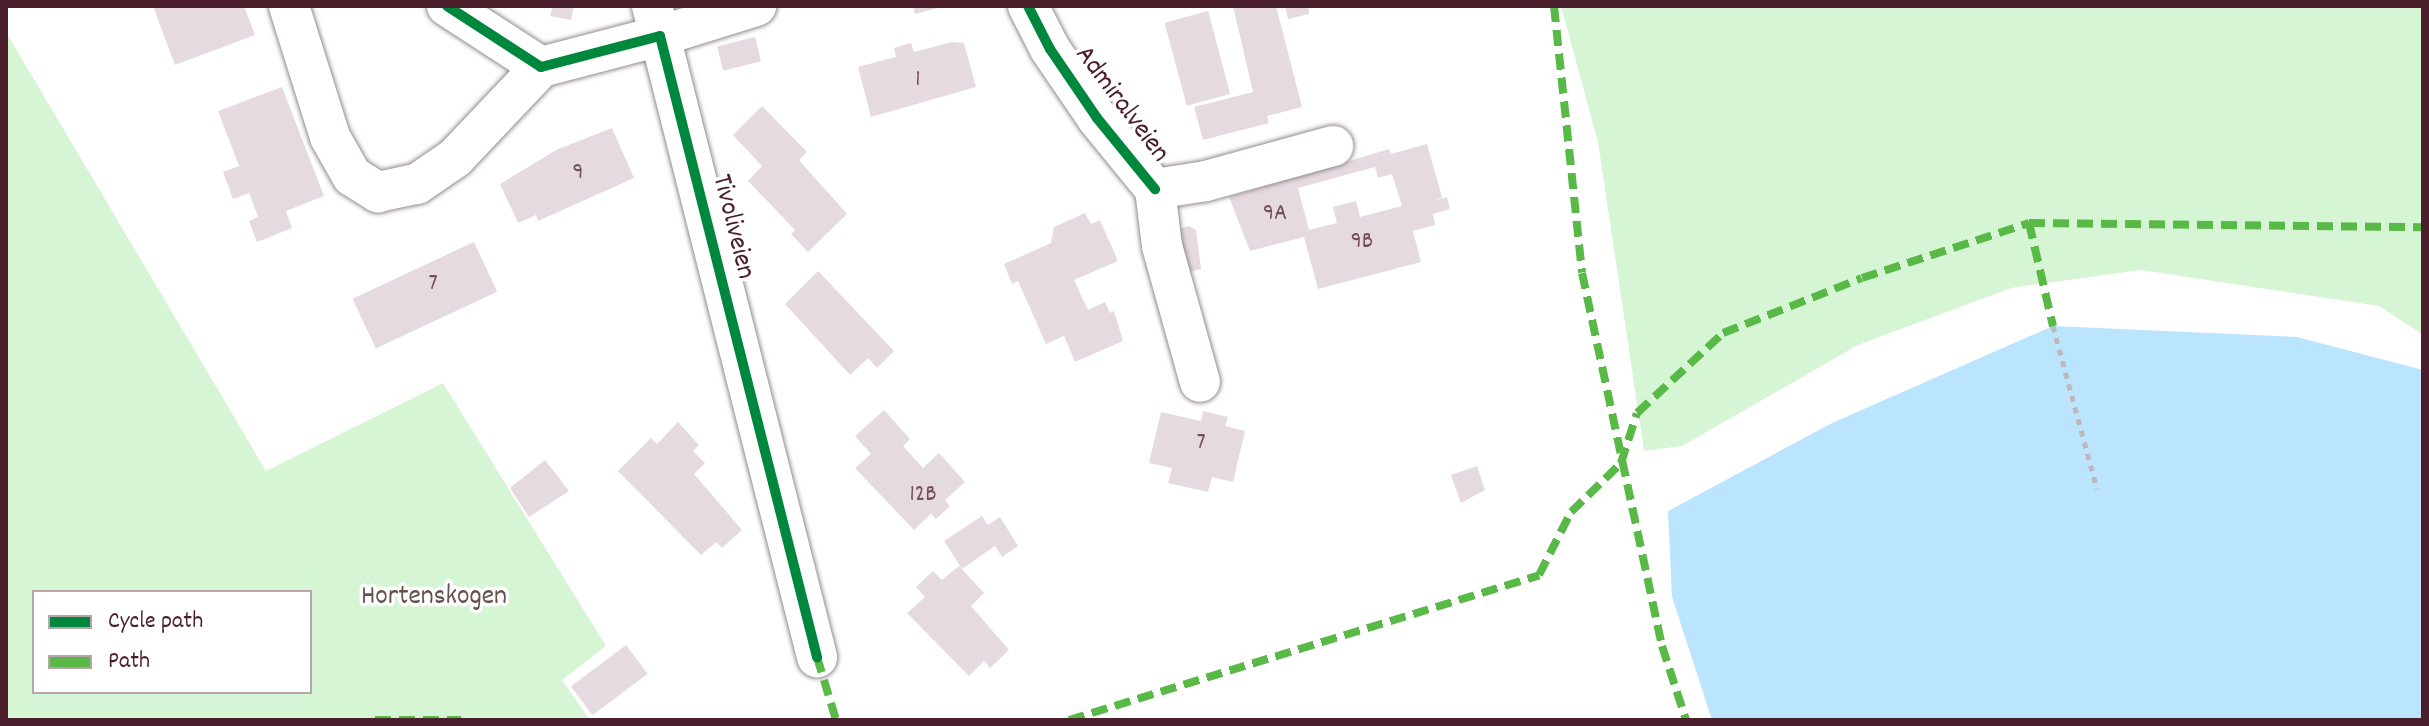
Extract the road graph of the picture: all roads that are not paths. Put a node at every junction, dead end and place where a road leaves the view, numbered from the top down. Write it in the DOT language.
graph roads {
  1 [pos="289,6"];
  2 [pos="447,6"];
  3 [pos="756,6"];
  4 [pos="1028,6"];
  5 [pos="656,21"];
  6 [pos="541,67"];
  7 [pos="1333,146"];
  8 [pos="1155,189"];
  9 [pos="1200,382"];
  10 [pos="817,657"];
  1 -- 6 [label="street"];
  2 -- 6 [label="street"];
  3 -- 5 [label="street"];
  4 -- 8 [label="street, Admiralveien"];
  5 -- 6 [label="street"];
  5 -- 10 [label="street, Tivoliveien"];
  7 -- 8 [label="street"];
  8 -- 9 [label="street"];
}
